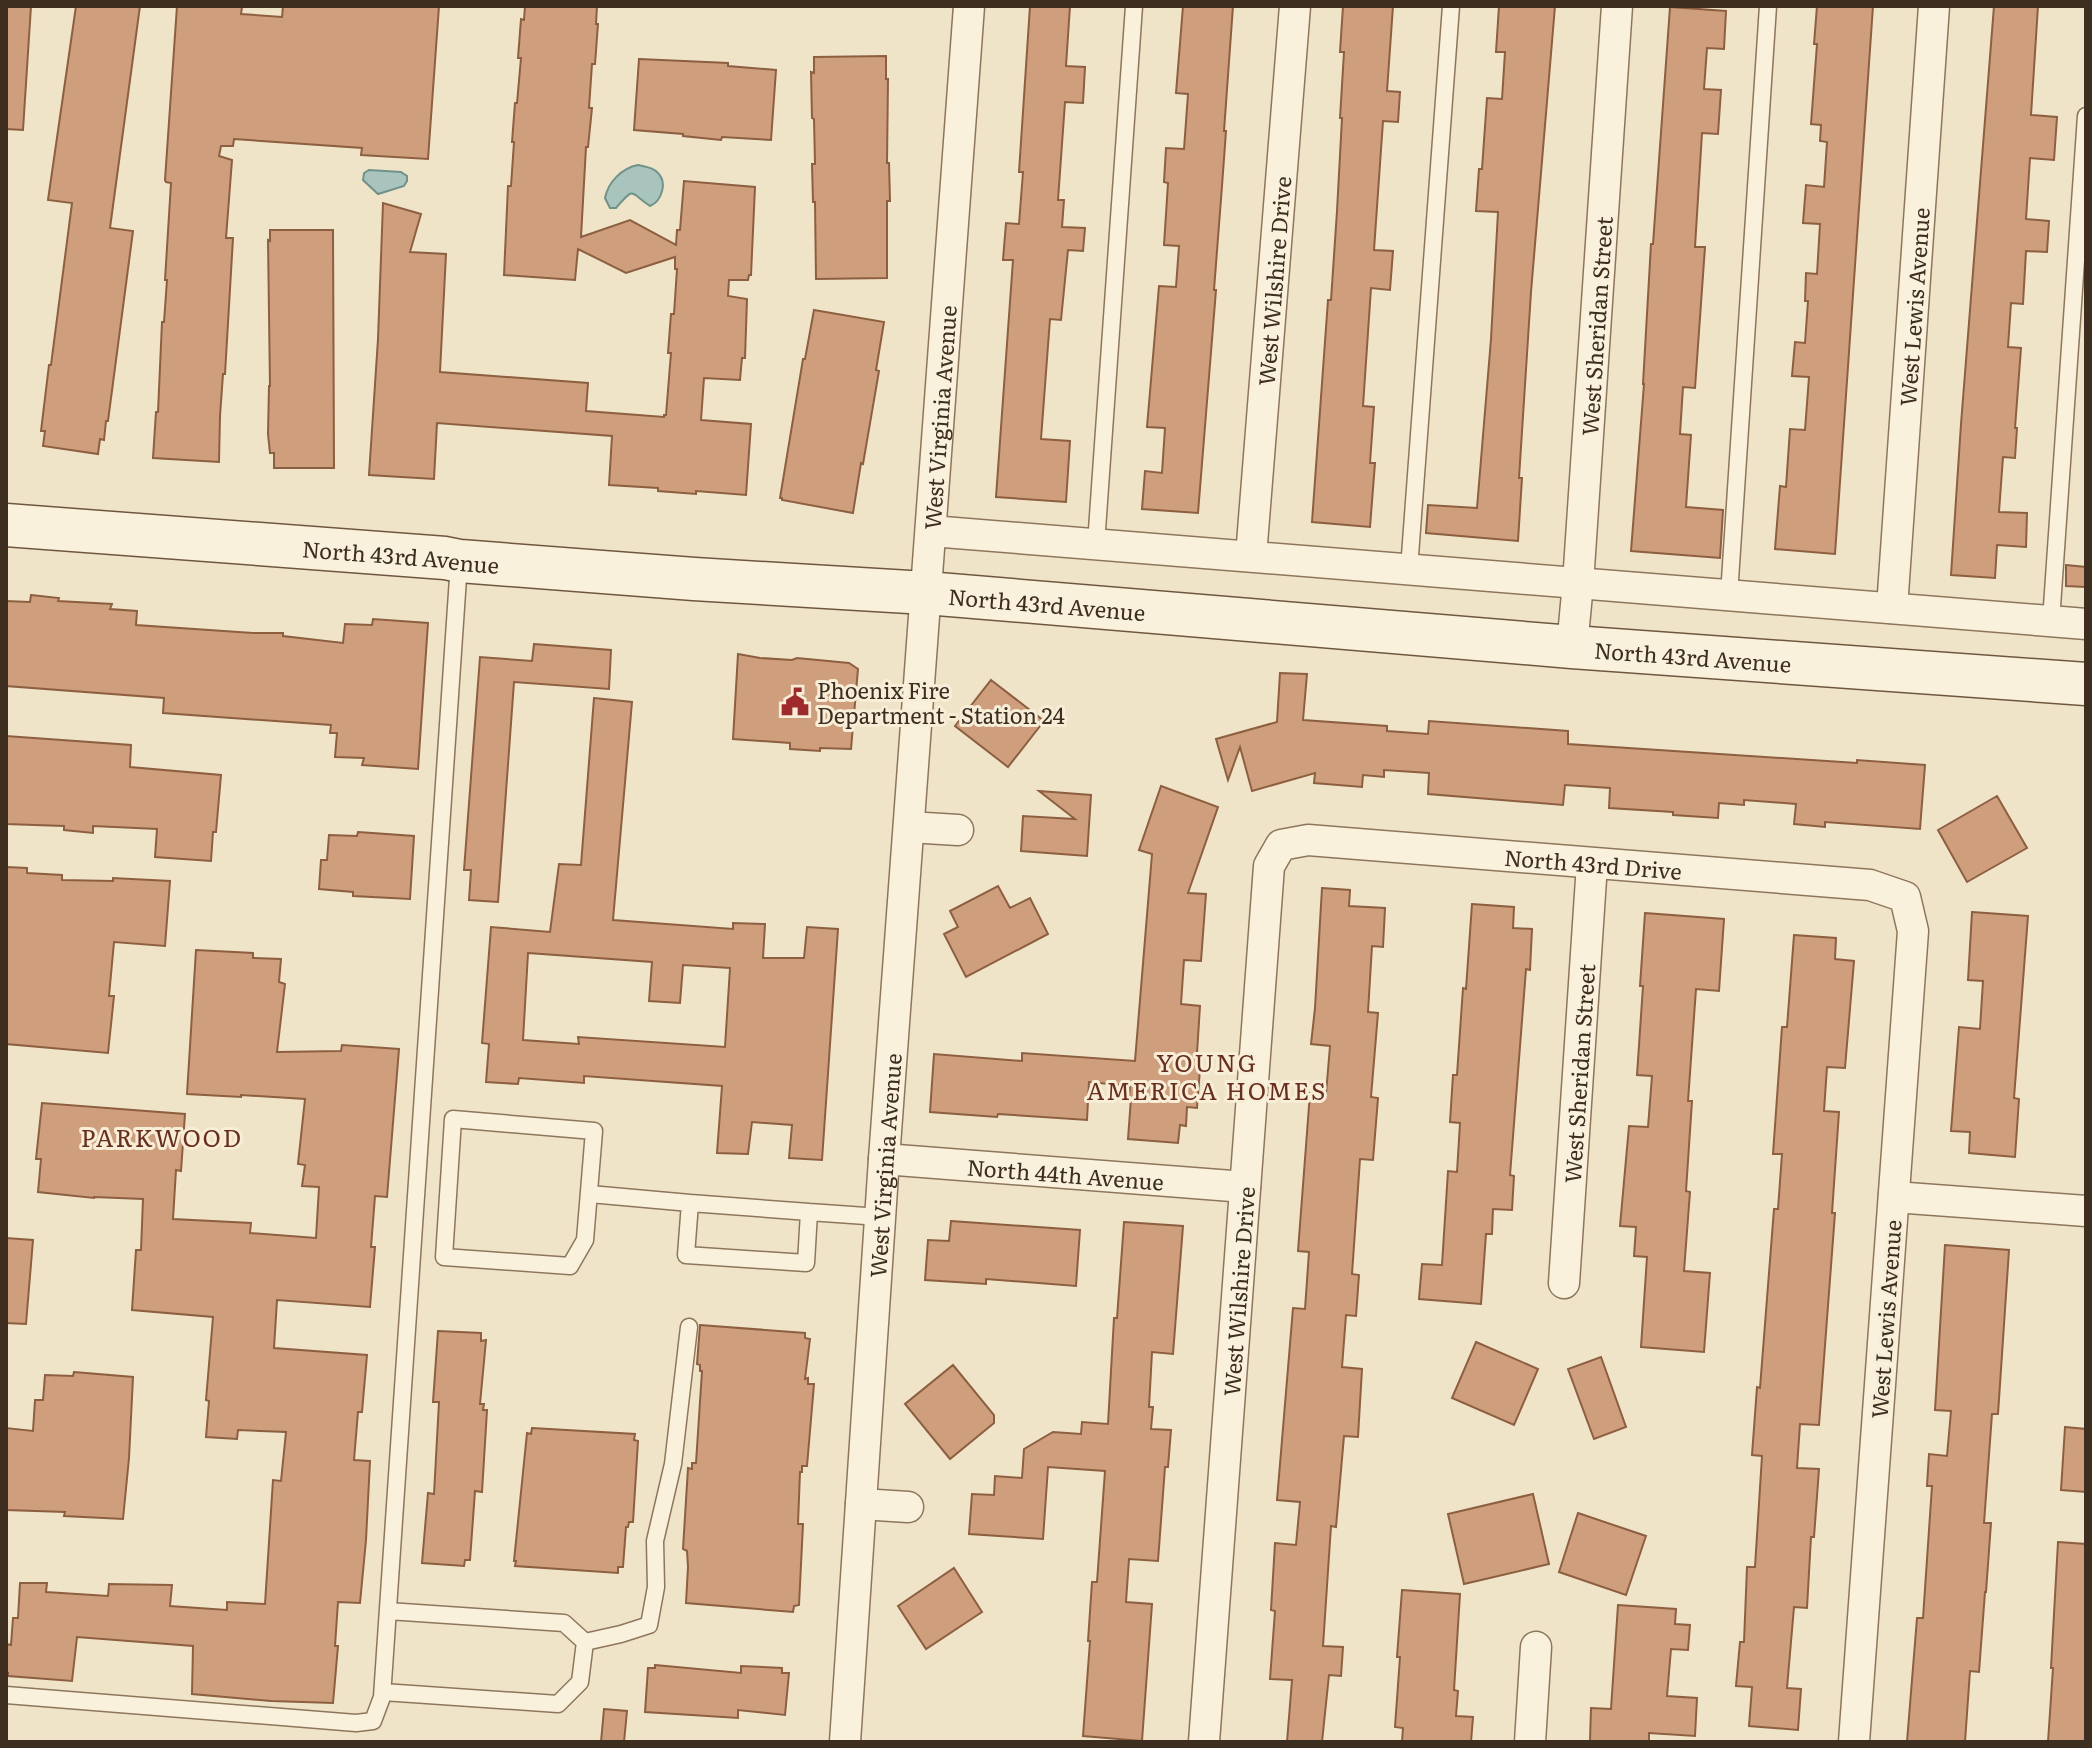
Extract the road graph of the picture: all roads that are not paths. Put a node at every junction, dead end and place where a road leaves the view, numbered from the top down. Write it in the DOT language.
graph roads {
  1 [pos="969,6"];
  2 [pos="1134,6"];
  3 [pos="1295,6"];
  4 [pos="1451,6"];
  5 [pos="1617,6"];
  6 [pos="1768,6"];
  7 [pos="1934,6"];
  8 [pos="2086,116"];
  9 [pos="6,525"];
  10 [pos="931,531"];
  11 [pos="1096,544"];
  12 [pos="1251,556"];
  13 [pos="460,561"];
  14 [pos="1409,569"];
  15 [pos="1578,583"];
  16 [pos="926,593"];
  17 [pos="1729,595"];
  18 [pos="1892,608"];
  19 [pos="2051,621"];
  20 [pos="2086,624"];
  21 [pos="1572,647"];
  22 [pos="2086,684"];
  23 [pos="909,827"];
  24 [pos="958,830"];
  25 [pos="1281,845"];
  26 [pos="1592,864"];
  27 [pos="1905,897"];
  28 [pos="884,1159"];
  29 [pos="1245,1187"];
  30 [pos="590,1194"];
  31 [pos="1894,1197"];
  32 [pos="690,1203"];
  33 [pos="2086,1211"];
  34 [pos="809,1212"];
  35 [pos="880,1217"];
  36 [pos="1564,1283"];
  37 [pos="689,1327"];
  38 [pos="861,1504"];
  39 [pos="908,1507"];
  40 [pos="388,1611"];
  41 [pos="585,1642"];
  42 [pos="1536,1647"];
  43 [pos="383,1692"];
  44 [pos="6,1695"];
  45 [pos="845,1742"];
  46 [pos="1204,1742"];
  47 [pos="1530,1742"];
  48 [pos="1854,1742"];
  1 -- 10 [label="street, West Virginia Avenue"];
  2 -- 11 [label="lane"];
  3 -- 12 [label="street, West Wilshire Drive"];
  4 -- 14 [label="lane"];
  5 -- 15 [label="street, West Sheridan Street"];
  6 -- 17 [label="lane"];
  7 -- 18 [label="street, West Lewis Avenue"];
  8 -- 19 [label="lane"];
  9 -- 13 [label="main road, North 43rd Avenue"];
  10 -- 11 [label="street"];
  10 -- 16 [label="street, West Virginia Avenue"];
  11 -- 12 [label="street"];
  12 -- 14 [label="street"];
  13 -- 16 [label="main road, North 43rd Avenue"];
  13 -- 40 [label="lane"];
  14 -- 15 [label="street"];
  15 -- 17 [label="street"];
  15 -- 21 [label="street, West Sheridan Street"];
  16 -- 21 [label="main road, North 43rd Avenue"];
  16 -- 23 [label="street, West Virginia Avenue"];
  17 -- 18 [label="street"];
  18 -- 19 [label="street"];
  19 -- 20 [label="street"];
  21 -- 22 [label="main road, North 43rd Avenue"];
  23 -- 24 [label="street"];
  23 -- 28 [label="street, West Virginia Avenue"];
  25 -- 26 [label="street, North 43rd Drive"];
  25 -- 29 [label="street, West Wilshire Drive"];
  26 -- 27 [label="street, North 43rd Drive"];
  26 -- 36 [label="street, West Sheridan Street"];
  27 -- 31 [label="street, West Lewis Avenue"];
  28 -- 29 [label="street, North 44th Avenue"];
  28 -- 35 [label="street, West Virginia Avenue"];
  29 -- 46 [label="street, West Wilshire Drive"];
  30 -- 30 [label="lane"];
  30 -- 32 [label="lane"];
  31 -- 33 [label="street"];
  31 -- 48 [label="street, West Lewis Avenue"];
  32 -- 34 [label="lane"];
  32 -- 34 [label="lane"];
  34 -- 35 [label="lane"];
  35 -- 38 [label="street, West Virginia Avenue"];
  37 -- 41 [label="lane"];
  38 -- 39 [label="street"];
  38 -- 45 [label="street, West Virginia Avenue"];
  40 -- 41 [label="lane"];
  40 -- 43 [label="lane"];
  41 -- 43 [label="lane"];
  42 -- 47 [label="street"];
  43 -- 44 [label="lane"];
}
